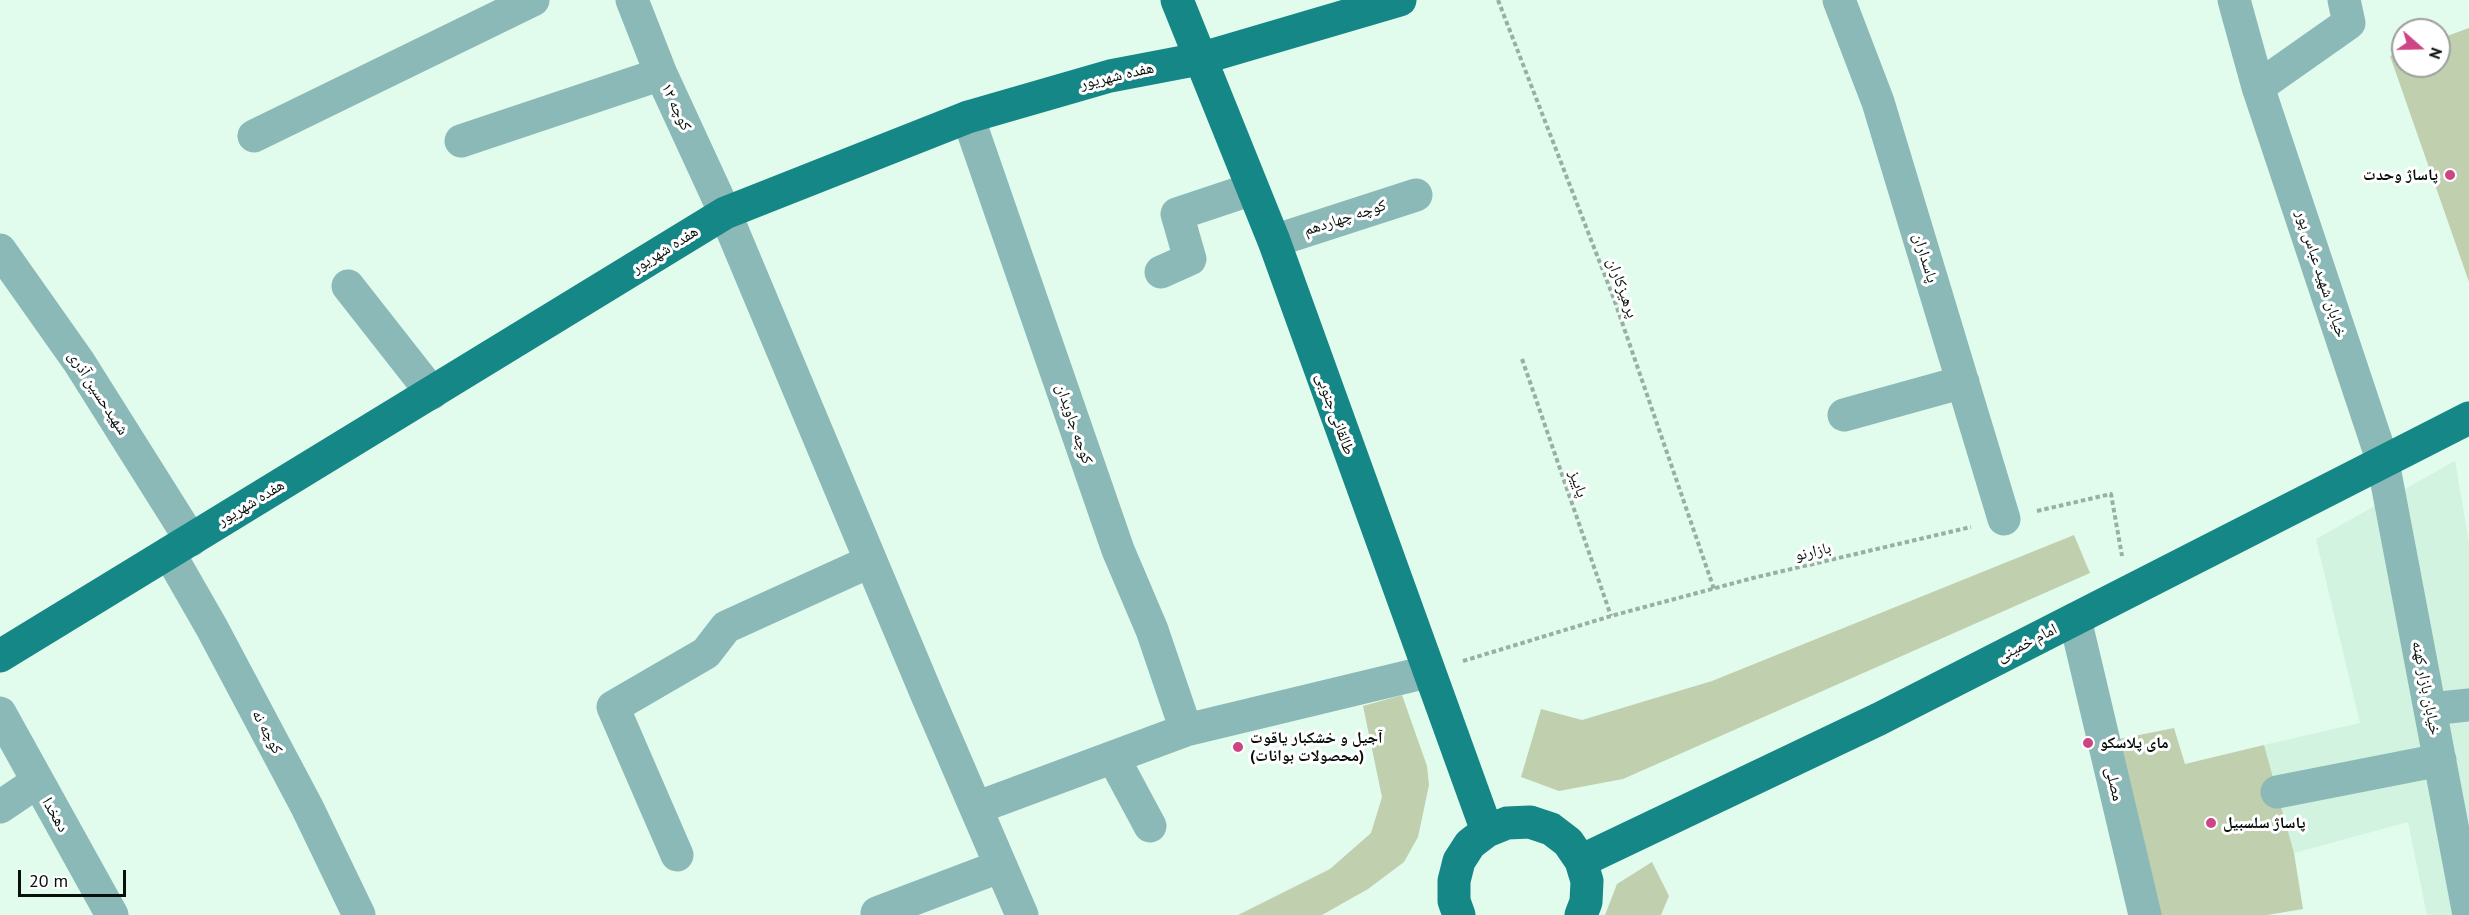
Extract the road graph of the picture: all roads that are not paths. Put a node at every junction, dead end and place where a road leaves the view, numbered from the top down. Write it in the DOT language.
graph roads {
  1 [pos="533,0"];
  2 [pos="632,0"];
  3 [pos="1177,0"];
  4 [pos="1400,0"];
  5 [pos="1839,0"];
  6 [pos="2234,0"];
  7 [pos="2344,0"];
  8 [pos="1200,58"];
  9 [pos="660,74"];
  10 [pos="2258,87"];
  11 [pos="968,117"];
  12 [pos="254,136"];
  13 [pos="461,141"];
  14 [pos="1252,189"];
  15 [pos="1416,195"];
  16 [pos="725,213"];
  17 [pos="1274,242"];
  18 [pos="0,250"];
  19 [pos="1161,272"];
  20 [pos="348,286"];
  21 [pos="1963,382"];
  22 [pos="432,393"];
  23 [pos="1844,415"];
  24 [pos="2469,418"];
  25 [pos="2383,462"];
  26 [pos="2004,519"];
  27 [pos="180,546"];
  28 [pos="871,561"];
  29 [pos="2075,619"];
  30 [pos="0,656"];
  31 [pos="1427,672"];
  32 [pos="2469,705"];
  33 [pos="2430,709"];
  34 [pos="0,713"];
  35 [pos="1186,730"];
  36 [pos="1113,757"];
  37 [pos="2440,760"];
  38 [pos="37,782"];
  39 [pos="2277,792"];
  40 [pos="0,807"];
  41 [pos="976,808"];
  42 [pos="1150,826"];
  43 [pos="1487,831"];
  44 [pos="677,855"];
  45 [pos="1581,861"];
  46 [pos="1000,866"];
  47 [pos="877,913"];
  48 [pos="112,915"];
  49 [pos="358,915"];
  50 [pos="1022,915"];
  51 [pos="1459,915"];
  52 [pos="1581,915"];
  53 [pos="2145,915"];
  54 [pos="2469,915"];
  1 -- 12 [label="street"];
  2 -- 9 [label="street, کوچه ۱۲"];
  3 -- 8 [label="main road, طالقانی جنوبی"];
  4 -- 8 [label="main road, هفده شهریور"];
  5 -- 21 [label="street, پاسداران"];
  6 -- 10 [label="street, خیابان شهید عباس پور"];
  7 -- 10 [label="street"];
  8 -- 11 [label="main road, هفده شهریور"];
  8 -- 14 [label="main road, طالقانی جنوبی"];
  9 -- 13 [label="street"];
  9 -- 16 [label="street, کوچه ۱۲"];
  10 -- 25 [label="street, خیابان شهید عباس پور"];
  11 -- 16 [label="main road, هفده شهریور"];
  11 -- 35 [label="street, کوچه جاویدان"];
  14 -- 17 [label="main road, طالقانی جنوبی"];
  14 -- 19 [label="street"];
  15 -- 17 [label="street, کوچه چهاردهم"];
  16 -- 22 [label="main road, هفده شهریور"];
  16 -- 28 [label="street, کوچه ۱۲"];
  17 -- 31 [label="main road, طالقانی جنوبی"];
  18 -- 27 [label="street, شهیدحسین آذری"];
  20 -- 22 [label="street"];
  21 -- 23 [label="street"];
  21 -- 26 [label="street, پاسداران"];
  22 -- 27 [label="main road, هفده شهریور"];
  24 -- 25 [label="main road, امام خمینی"];
  25 -- 29 [label="main road, امام خمینی"];
  25 -- 33 [label="street, خیابان بازار کهنه"];
  27 -- 30 [label="main road, هفده شهریور"];
  27 -- 49 [label="street, کوچه نه"];
  28 -- 41 [label="street, کوچه ۱۲"];
  28 -- 44 [label="street"];
  29 -- 45 [label="main road, امام خمینی"];
  29 -- 53 [label="street, مصلی"];
  31 -- 35 [label="street"];
  31 -- 43 [label="main road, طالقانی جنوبی"];
  32 -- 33 [label="street"];
  33 -- 37 [label="street, خیابان بازار کهنه"];
  34 -- 38 [label="street, دهخدا"];
  35 -- 36 [label="street"];
  36 -- 41 [label="street"];
  36 -- 42 [label="street"];
  37 -- 39 [label="street"];
  37 -- 54 [label="street, خیابان بازار کهنه"];
  38 -- 40 [label="street"];
  38 -- 48 [label="street, دهخدا"];
  41 -- 46 [label="street, کوچه ۱۲"];
  43 -- 45 [label="main road"];
  43 -- 51 [label="main road"];
  45 -- 52 [label="main road"];
  46 -- 47 [label="street"];
  46 -- 50 [label="street, کوچه ۱۲"];
}
